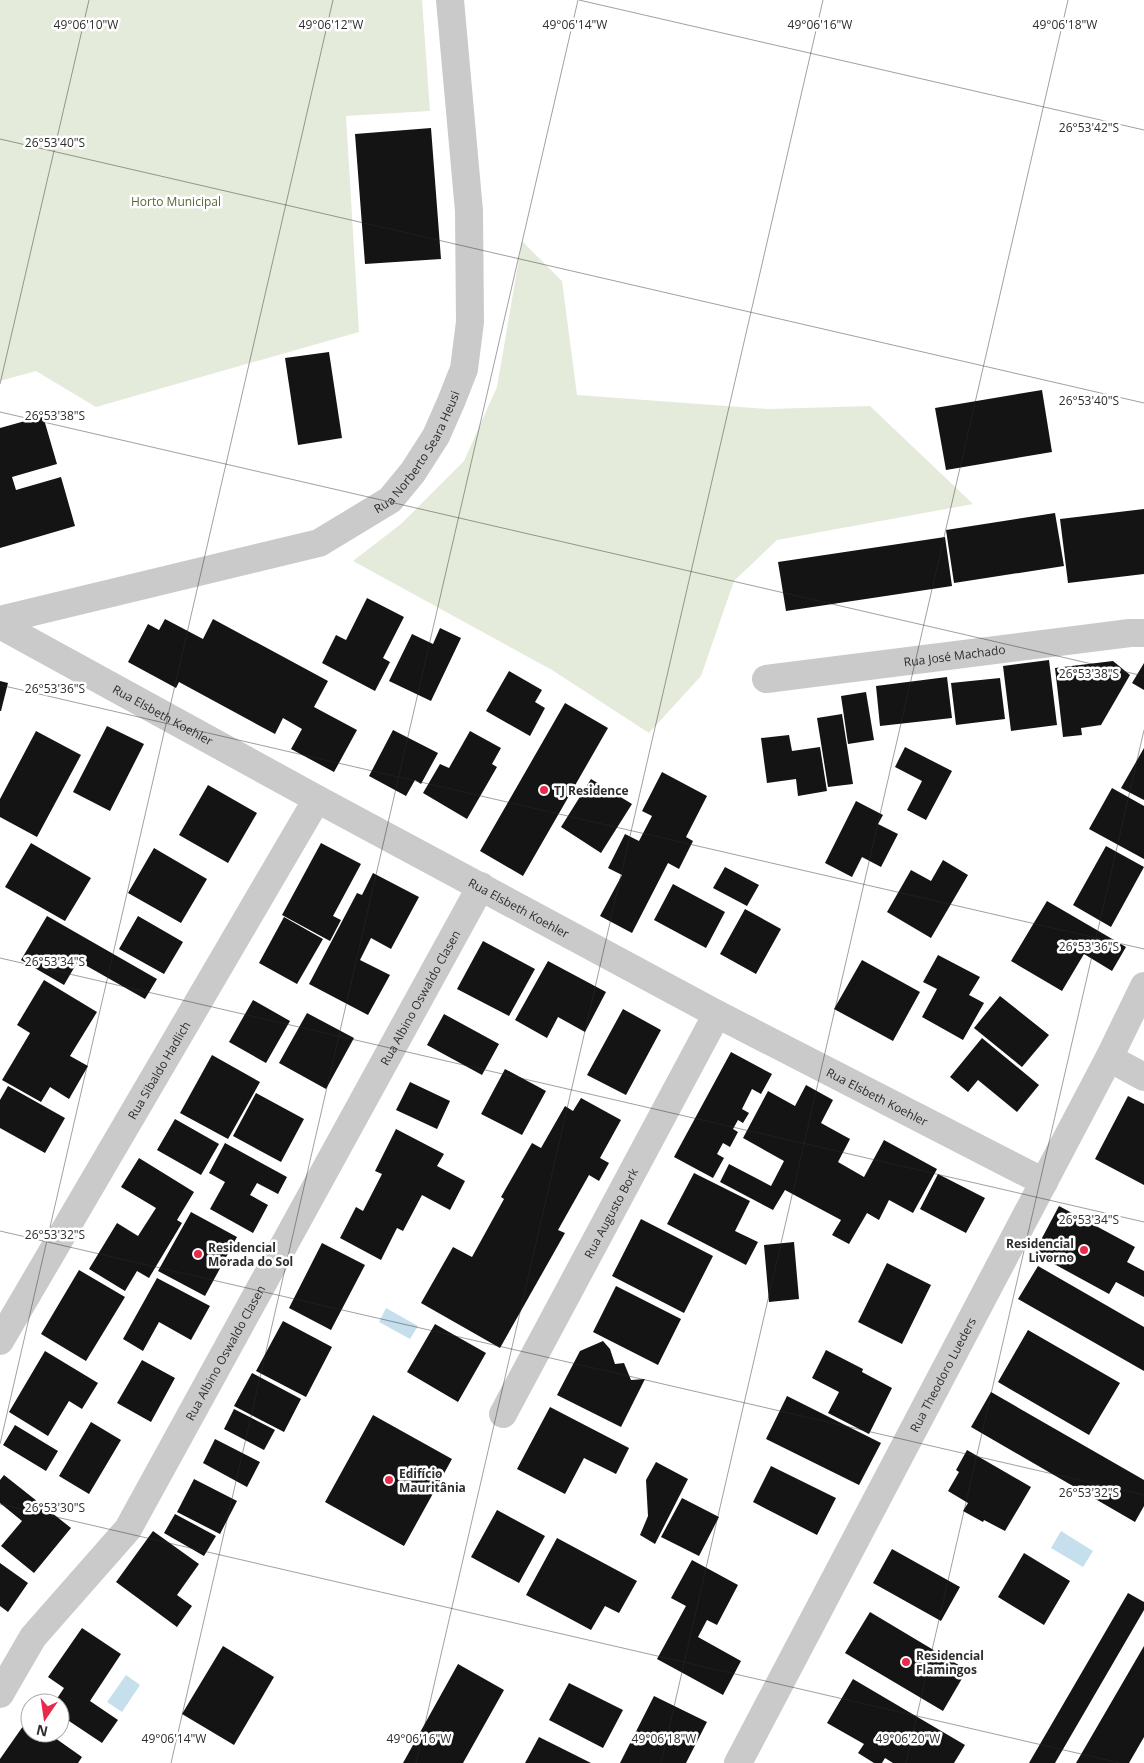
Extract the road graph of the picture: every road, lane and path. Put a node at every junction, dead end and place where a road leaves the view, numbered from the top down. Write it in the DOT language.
graph roads {
  1 [pos="450,0"];
  2 [pos="0,620"];
  3 [pos="0,625"];
  4 [pos="1144,633"];
  5 [pos="766,679"];
  6 [pos="317,798"];
  7 [pos="481,886"];
  8 [pos="1144,986"];
  9 [pos="716,1014"];
  10 [pos="1109,1058"];
  11 [pos="1144,1077"];
  12 [pos="1044,1182"];
  13 [pos="0,1341"];
  14 [pos="504,1414"];
  15 [pos="0,1694"];
  16 [pos="738,1763"];
  1 -- 2 [label="street, Rua Norberto Seara Heusi"];
  3 -- 6 [label="street, Rua Elsbeth Koehler"];
  4 -- 5 [label="street, Rua José Machado"];
  6 -- 7 [label="street, Rua Elsbeth Koehler"];
  6 -- 13 [label="street, Rua Sibaldo Hadlich"];
  7 -- 9 [label="street, Rua Elsbeth Koehler"];
  7 -- 15 [label="street, Rua Albino Oswaldo Clasen"];
  8 -- 10 [label="street, Rua Theodoro Lueders"];
  9 -- 12 [label="street, Rua Elsbeth Koehler"];
  9 -- 14 [label="street, Rua Augusto Bork"];
  10 -- 11 [label="street"];
  10 -- 12 [label="street, Rua Theodoro Lueders"];
  12 -- 16 [label="street, Rua Theodoro Lueders"];
}
